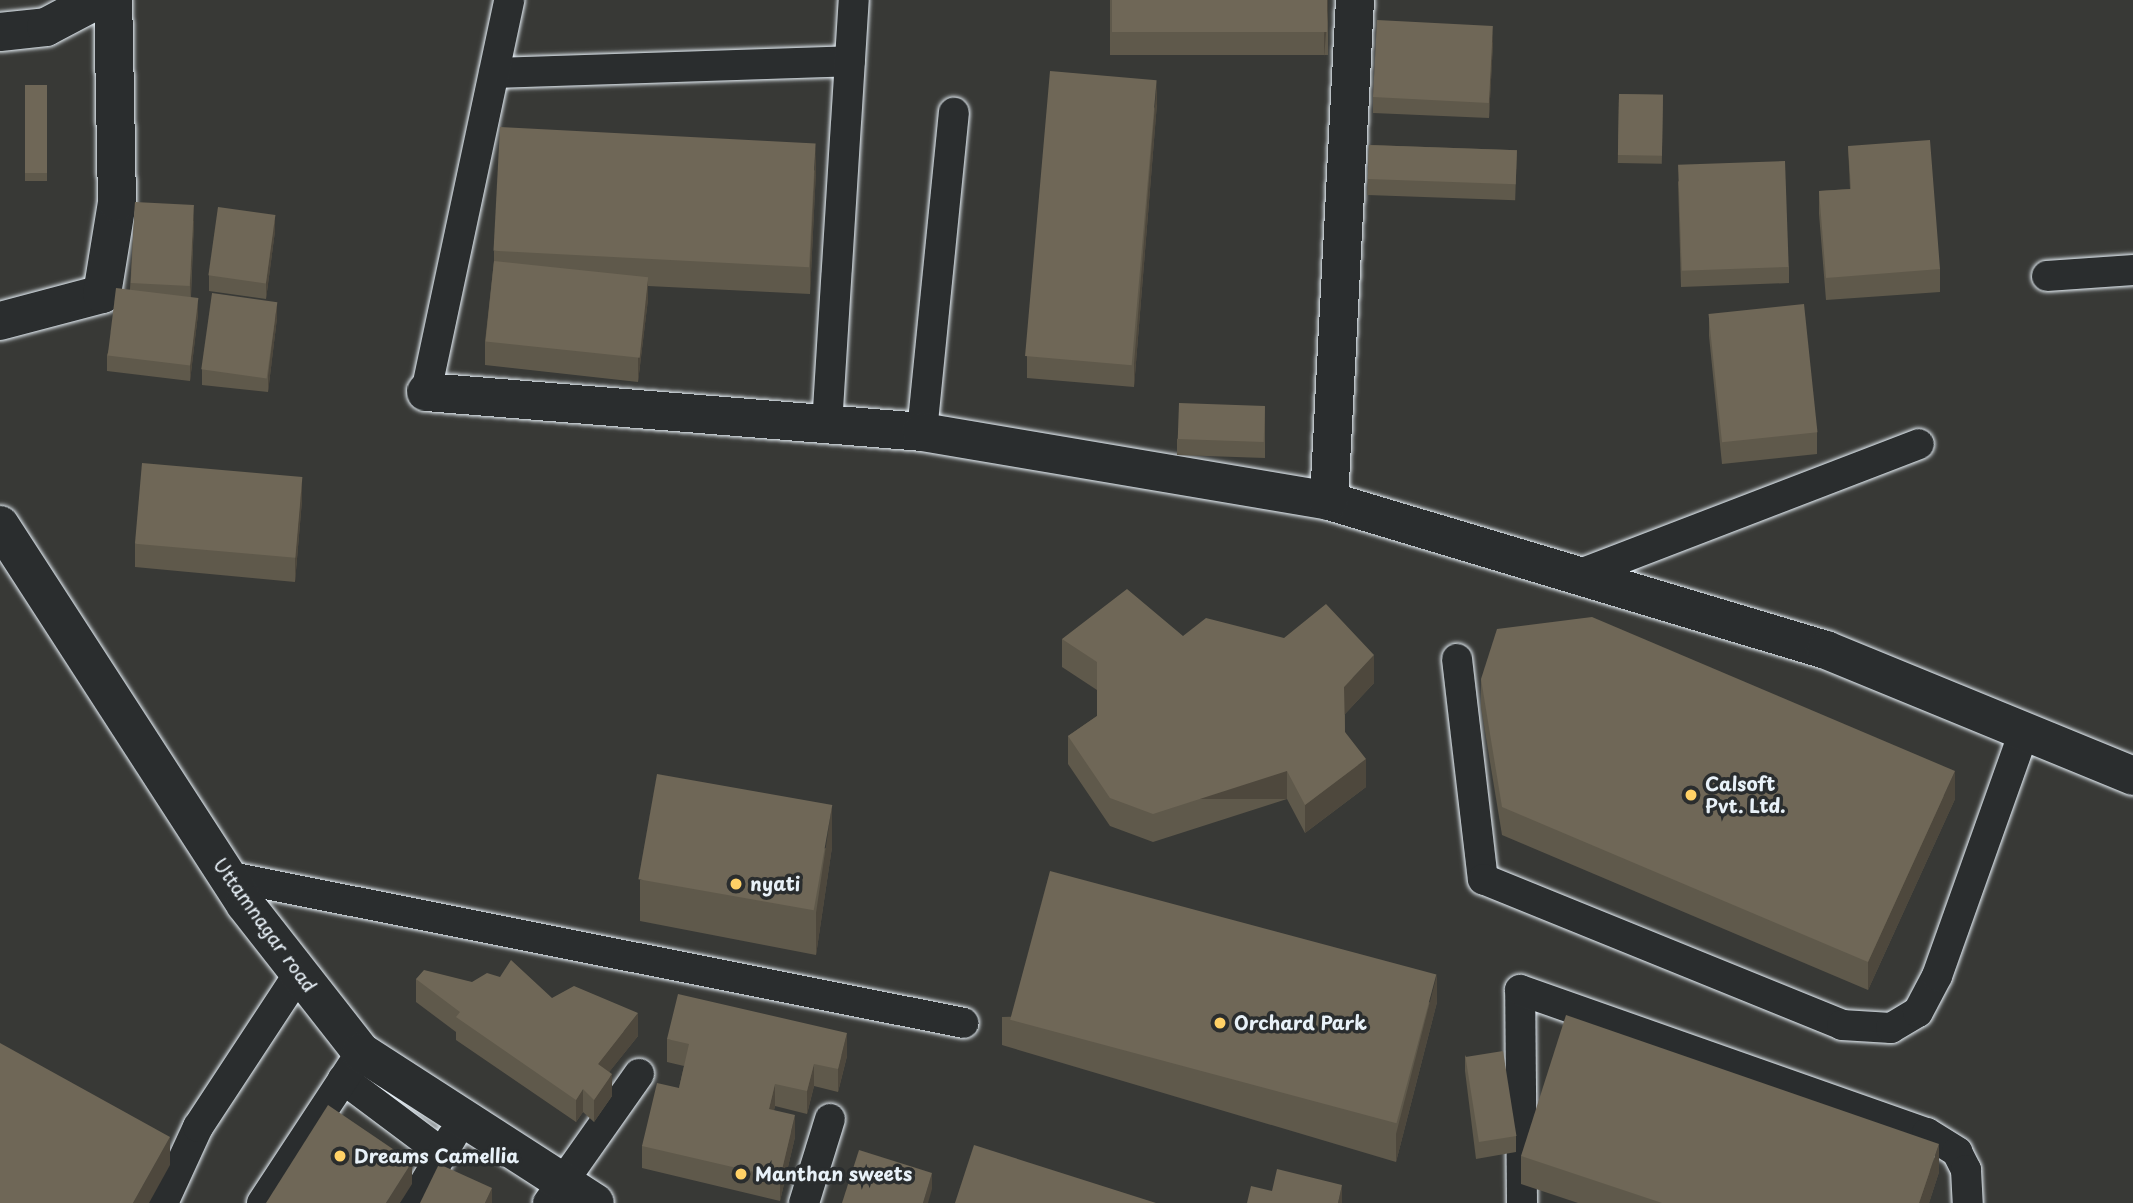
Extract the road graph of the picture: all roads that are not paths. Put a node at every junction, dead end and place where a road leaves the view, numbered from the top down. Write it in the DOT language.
graph roads {
  1 [pos="97,0"];
  2 [pos="113,0"];
  3 [pos="509,0"];
  4 [pos="854,0"];
  5 [pos="1355,0"];
  6 [pos="0,32"];
  7 [pos="850,61"];
  8 [pos="494,73"];
  9 [pos="954,113"];
  10 [pos="2133,270"];
  11 [pos="2047,276"];
  12 [pos="0,321"];
  13 [pos="426,392"];
  14 [pos="827,425"];
  15 [pos="922,432"];
  16 [pos="1919,443"];
  17 [pos="1329,500"];
  18 [pos="0,525"];
  19 [pos="1578,575"];
  20 [pos="1457,659"];
  21 [pos="2024,731"];
  22 [pos="2133,776"];
  23 [pos="226,876"];
  24 [pos="299,973"];
  25 [pos="964,1023"];
  26 [pos="352,1066"];
  27 [pos="639,1074"];
  28 [pos="463,1118"];
  29 [pos="830,1119"];
  30 [pos="442,1153"];
  31 [pos="555,1192"];
  32 [pos="163,1203"];
  33 [pos="262,1203"];
  34 [pos="413,1203"];
  35 [pos="595,1203"];
  36 [pos="804,1203"];
  37 [pos="1522,1203"];
  38 [pos="1968,1203"];
  1 -- 6 [label="street"];
  2 -- 12 [label="street"];
  3 -- 8 [label="lane"];
  4 -- 7 [label="lane"];
  5 -- 17 [label="street"];
  7 -- 8 [label="lane"];
  7 -- 14 [label="lane"];
  8 -- 13 [label="lane"];
  9 -- 15 [label="lane"];
  10 -- 11 [label="lane"];
  13 -- 14 [label="street"];
  14 -- 15 [label="street"];
  15 -- 17 [label="street"];
  16 -- 19 [label="lane"];
  17 -- 19 [label="street"];
  18 -- 23 [label="street, Uttamnagar road"];
  19 -- 21 [label="street"];
  20 -- 21 [label="lane"];
  21 -- 22 [label="street"];
  23 -- 24 [label="street, Uttamnagar road"];
  23 -- 25 [label="lane"];
  24 -- 26 [label="street, Uttamnagar road"];
  24 -- 32 [label="lane"];
  26 -- 28 [label="street, Uttamnagar road"];
  26 -- 30 [label="lane"];
  26 -- 33 [label="lane"];
  27 -- 31 [label="lane"];
  28 -- 30 [label="lane"];
  28 -- 31 [label="street, Uttamnagar road"];
  29 -- 36 [label="lane"];
  30 -- 34 [label="lane"];
  31 -- 35 [label="street, Uttamnagar road"];
  37 -- 38 [label="lane"];
}
